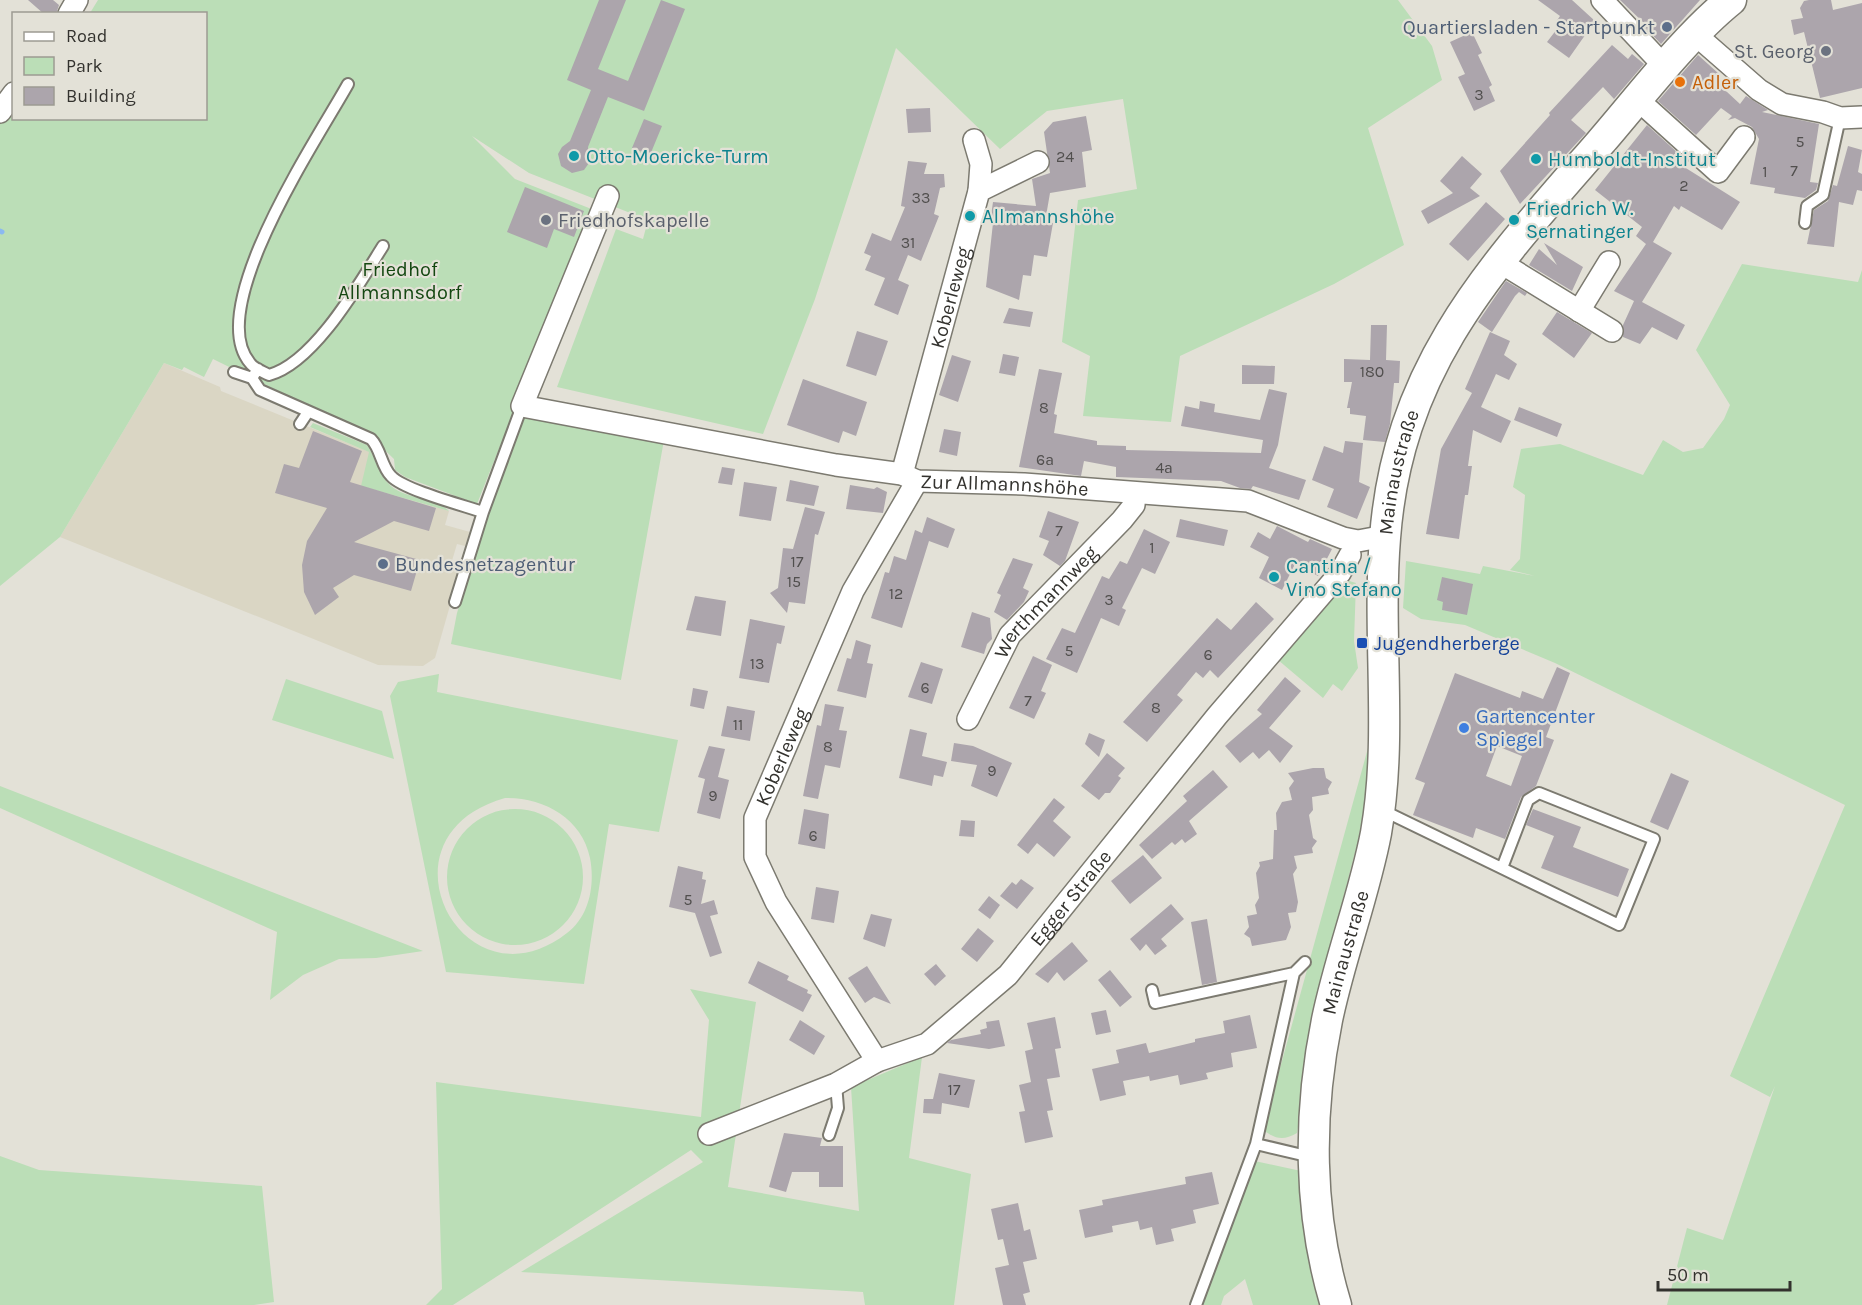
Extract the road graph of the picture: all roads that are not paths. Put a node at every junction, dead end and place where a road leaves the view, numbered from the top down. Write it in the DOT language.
graph roads {
  1 [pos="1602,0"];
  2 [pos="1731,0"];
  3 [pos="1696,35"];
  4 [pos="1666,68"];
  5 [pos="348,84"];
  6 [pos="12,96"];
  7 [pos="1637,99"];
  8 [pos="0,112"];
  9 [pos="1862,117"];
  10 [pos="1840,118"];
  11 [pos="1744,137"];
  12 [pos="974,140"];
  13 [pos="1038,162"];
  14 [pos="979,191"];
  15 [pos="608,195"];
  16 [pos="1805,223"];
  17 [pos="383,246"];
  18 [pos="1498,261"];
  19 [pos="1609,262"];
  20 [pos="1579,311"];
  21 [pos="1612,331"];
  22 [pos="234,372"];
  23 [pos="255,373"];
  24 [pos="522,406"];
  25 [pos="308,412"];
  26 [pos="300,424"];
  27 [pos="910,477"];
  28 [pos="1135,493"];
  29 [pos="483,512"];
  30 [pos="1347,547"];
  31 [pos="1384,549"];
  32 [pos="455,602"];
  33 [pos="968,719"];
  34 [pos="1379,808"];
  35 [pos="1502,868"];
  36 [pos="1305,962"];
  37 [pos="1294,973"];
  38 [pos="1152,990"];
  39 [pos="877,1062"];
  40 [pos="836,1084"];
  41 [pos="710,1134"];
  42 [pos="829,1136"];
  43 [pos="1256,1144"];
  44 [pos="1314,1158"];
  45 [pos="1196,1305"];
  46 [pos="1336,1305"];
  1 -- 4 [label="street"];
  2 -- 3 [label="main road, Mainaustraße"];
  3 -- 4 [label="main road, Mainaustraße"];
  3 -- 10 [label="street"];
  4 -- 7 [label="main road, Mainaustraße"];
  5 -- 23 [label="lane"];
  6 -- 8 [label="street"];
  7 -- 11 [label="street"];
  7 -- 18 [label="main road, Mainaustraße"];
  9 -- 10 [label="street"];
  10 -- 16 [label="lane"];
  12 -- 14 [label="street, Koberleweg"];
  13 -- 14 [label="street"];
  14 -- 27 [label="street, Koberleweg"];
  15 -- 24 [label="street"];
  17 -- 23 [label="lane"];
  18 -- 20 [label="street"];
  18 -- 31 [label="main road, Mainaustraße"];
  19 -- 20 [label="street"];
  20 -- 21 [label="street"];
  22 -- 23 [label="lane"];
  23 -- 25 [label="lane"];
  24 -- 27 [label="street, Zur Allmannshöhe"];
  24 -- 29 [label="lane"];
  25 -- 26 [label="lane"];
  25 -- 29 [label="lane"];
  27 -- 28 [label="street, Zur Allmannshöhe"];
  27 -- 39 [label="street, Koberleweg"];
  28 -- 30 [label="street, Zur Allmannshöhe"];
  28 -- 33 [label="street, Werthmannweg"];
  29 -- 32 [label="lane"];
  30 -- 31 [label="street, Zur Allmannshöhe"];
  30 -- 39 [label="street, Egger Straße"];
  31 -- 34 [label="main road, Mainaustraße"];
  34 -- 35 [label="lane"];
  34 -- 44 [label="main road, Mainaustraße"];
  35 -- 35 [label="lane"];
  36 -- 37 [label="lane"];
  37 -- 38 [label="lane"];
  37 -- 43 [label="lane"];
  39 -- 40 [label="street, Egger Straße"];
  40 -- 41 [label="street, Egger Straße"];
  40 -- 42 [label="lane"];
  43 -- 44 [label="lane"];
  43 -- 45 [label="lane"];
  44 -- 46 [label="main road, Mainaustraße"];
}
